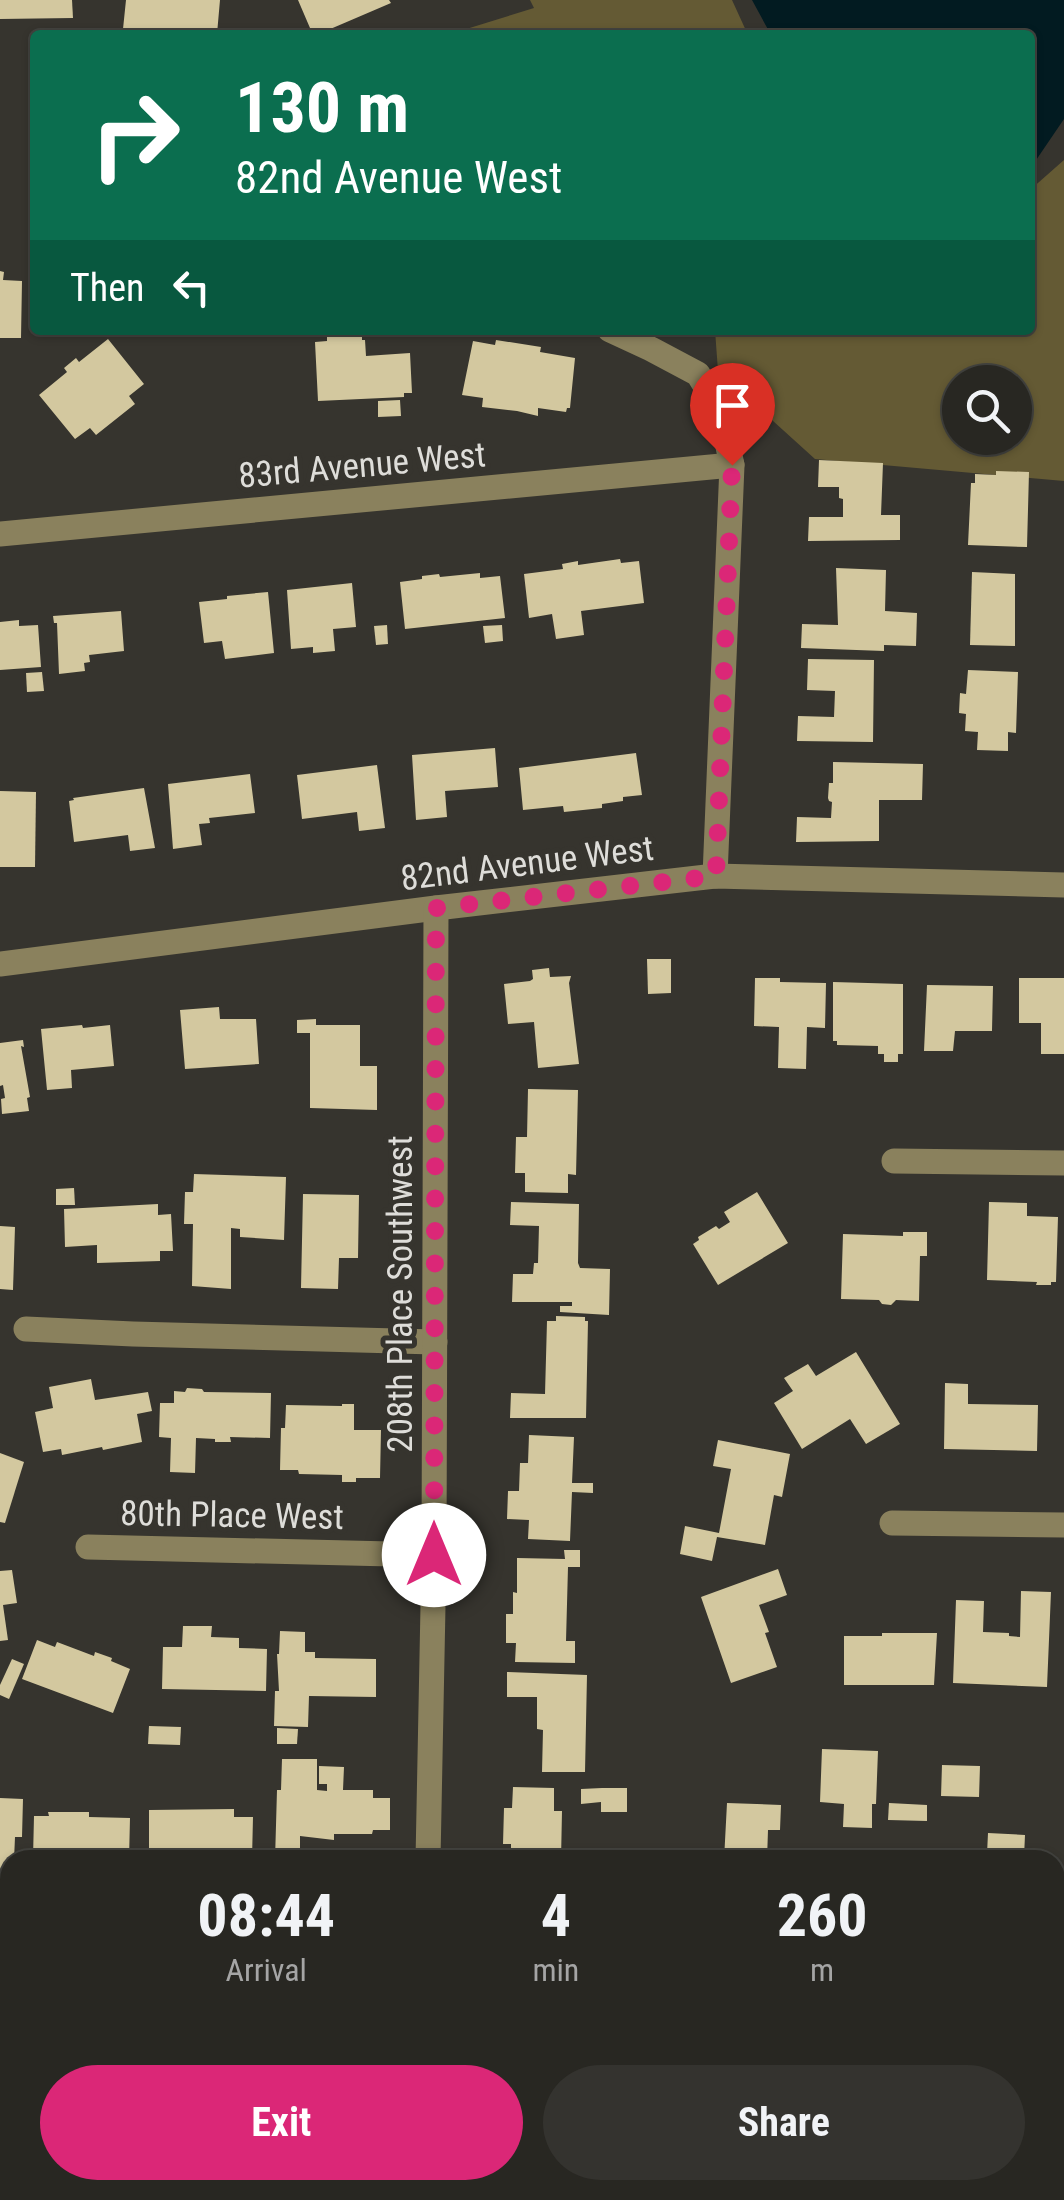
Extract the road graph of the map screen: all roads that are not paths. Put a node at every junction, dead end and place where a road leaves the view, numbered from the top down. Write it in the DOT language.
graph roads {
  1 [pos="621,335"];
  2 [pos="732,465"];
  3 [pos="0,534"];
  4 [pos="716,876"];
  5 [pos="1064,885"];
  6 [pos="436,908"];
  7 [pos="0,964"];
  8 [pos="894,1162"];
  9 [pos="1064,1163"];
  10 [pos="26,1329"];
  11 [pos="435,1342"];
  12 [pos="892,1523"];
  13 [pos="1064,1525"];
  14 [pos="88,1547"];
  15 [pos="434,1555"];
  16 [pos="428,1850"];
  1 -- 2 [label="street"];
  2 -- 3 [label="street, 83rd Avenue West"];
  2 -- 4 [label="street"];
  4 -- 5 [label="street, 82nd Avenue West"];
  4 -- 6 [label="street, 82nd Avenue West"];
  6 -- 7 [label="street, 82nd Avenue West"];
  6 -- 11 [label="street, 208th Place Southwest"];
  8 -- 9 [label="street"];
  10 -- 11 [label="street"];
  11 -- 15 [label="street, 208th Place Southwest"];
  12 -- 13 [label="street"];
  14 -- 15 [label="street, 80th Place West"];
  15 -- 16 [label="street, 208th Place Southwest"];
}
